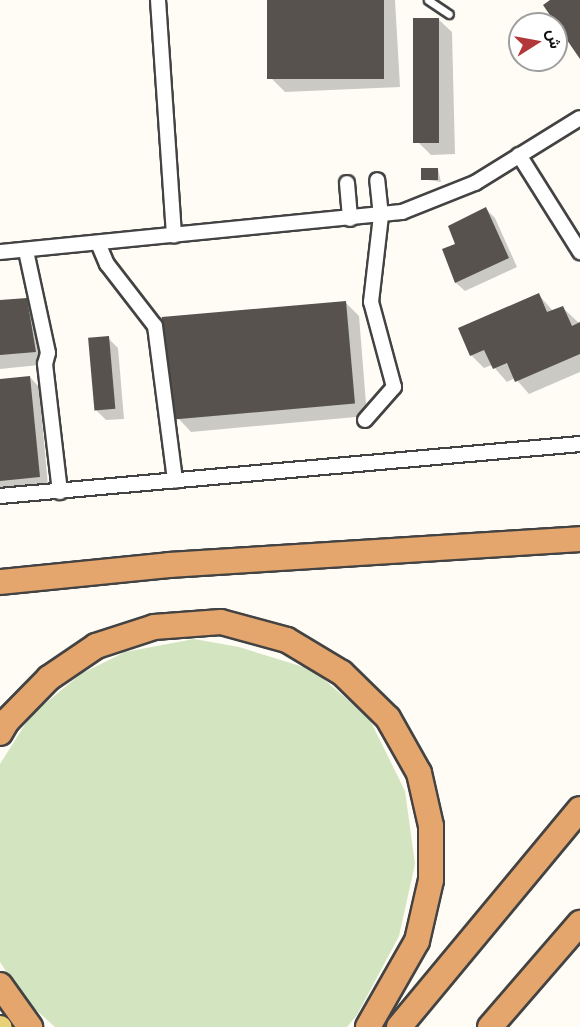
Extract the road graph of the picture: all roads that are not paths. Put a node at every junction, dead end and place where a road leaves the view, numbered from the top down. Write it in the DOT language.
graph roads {
  1 [pos="158,0"];
  2 [pos="428,0"];
  3 [pos="449,14"];
  4 [pos="580,118"];
  5 [pos="519,155"];
  6 [pos="377,180"];
  7 [pos="347,183"];
  8 [pos="381,216"];
  9 [pos="350,219"];
  10 [pos="174,235"];
  11 [pos="98,243"];
  12 [pos="27,251"];
  13 [pos="0,252"];
  14 [pos="580,252"];
  15 [pos="364,420"];
  16 [pos="580,444"];
  17 [pos="175,481"];
  18 [pos="60,492"];
  19 [pos="0,496"];
  20 [pos="580,539"];
  21 [pos="0,582"];
  22 [pos="0,733"];
  23 [pos="580,809"];
  24 [pos="580,923"];
  25 [pos="0,985"];
  26 [pos="30,1027"];
  27 [pos="368,1027"];
  28 [pos="399,1027"];
  29 [pos="490,1027"];
  1 -- 10 [label="street"];
  2 -- 3 [label="lane"];
  4 -- 5 [label="street"];
  5 -- 8 [label="street"];
  5 -- 14 [label="street"];
  6 -- 8 [label="street"];
  7 -- 9 [label="street"];
  8 -- 9 [label="street"];
  8 -- 15 [label="street"];
  9 -- 10 [label="street"];
  10 -- 11 [label="street"];
  11 -- 12 [label="street"];
  11 -- 17 [label="street"];
  12 -- 13 [label="street"];
  12 -- 18 [label="street"];
  16 -- 17 [label="street"];
  17 -- 18 [label="street"];
  18 -- 19 [label="street"];
  20 -- 21 [label="highway"];
  22 -- 27 [label="highway"];
  23 -- 28 [label="highway"];
  24 -- 29 [label="highway"];
  25 -- 26 [label="highway"];
}
